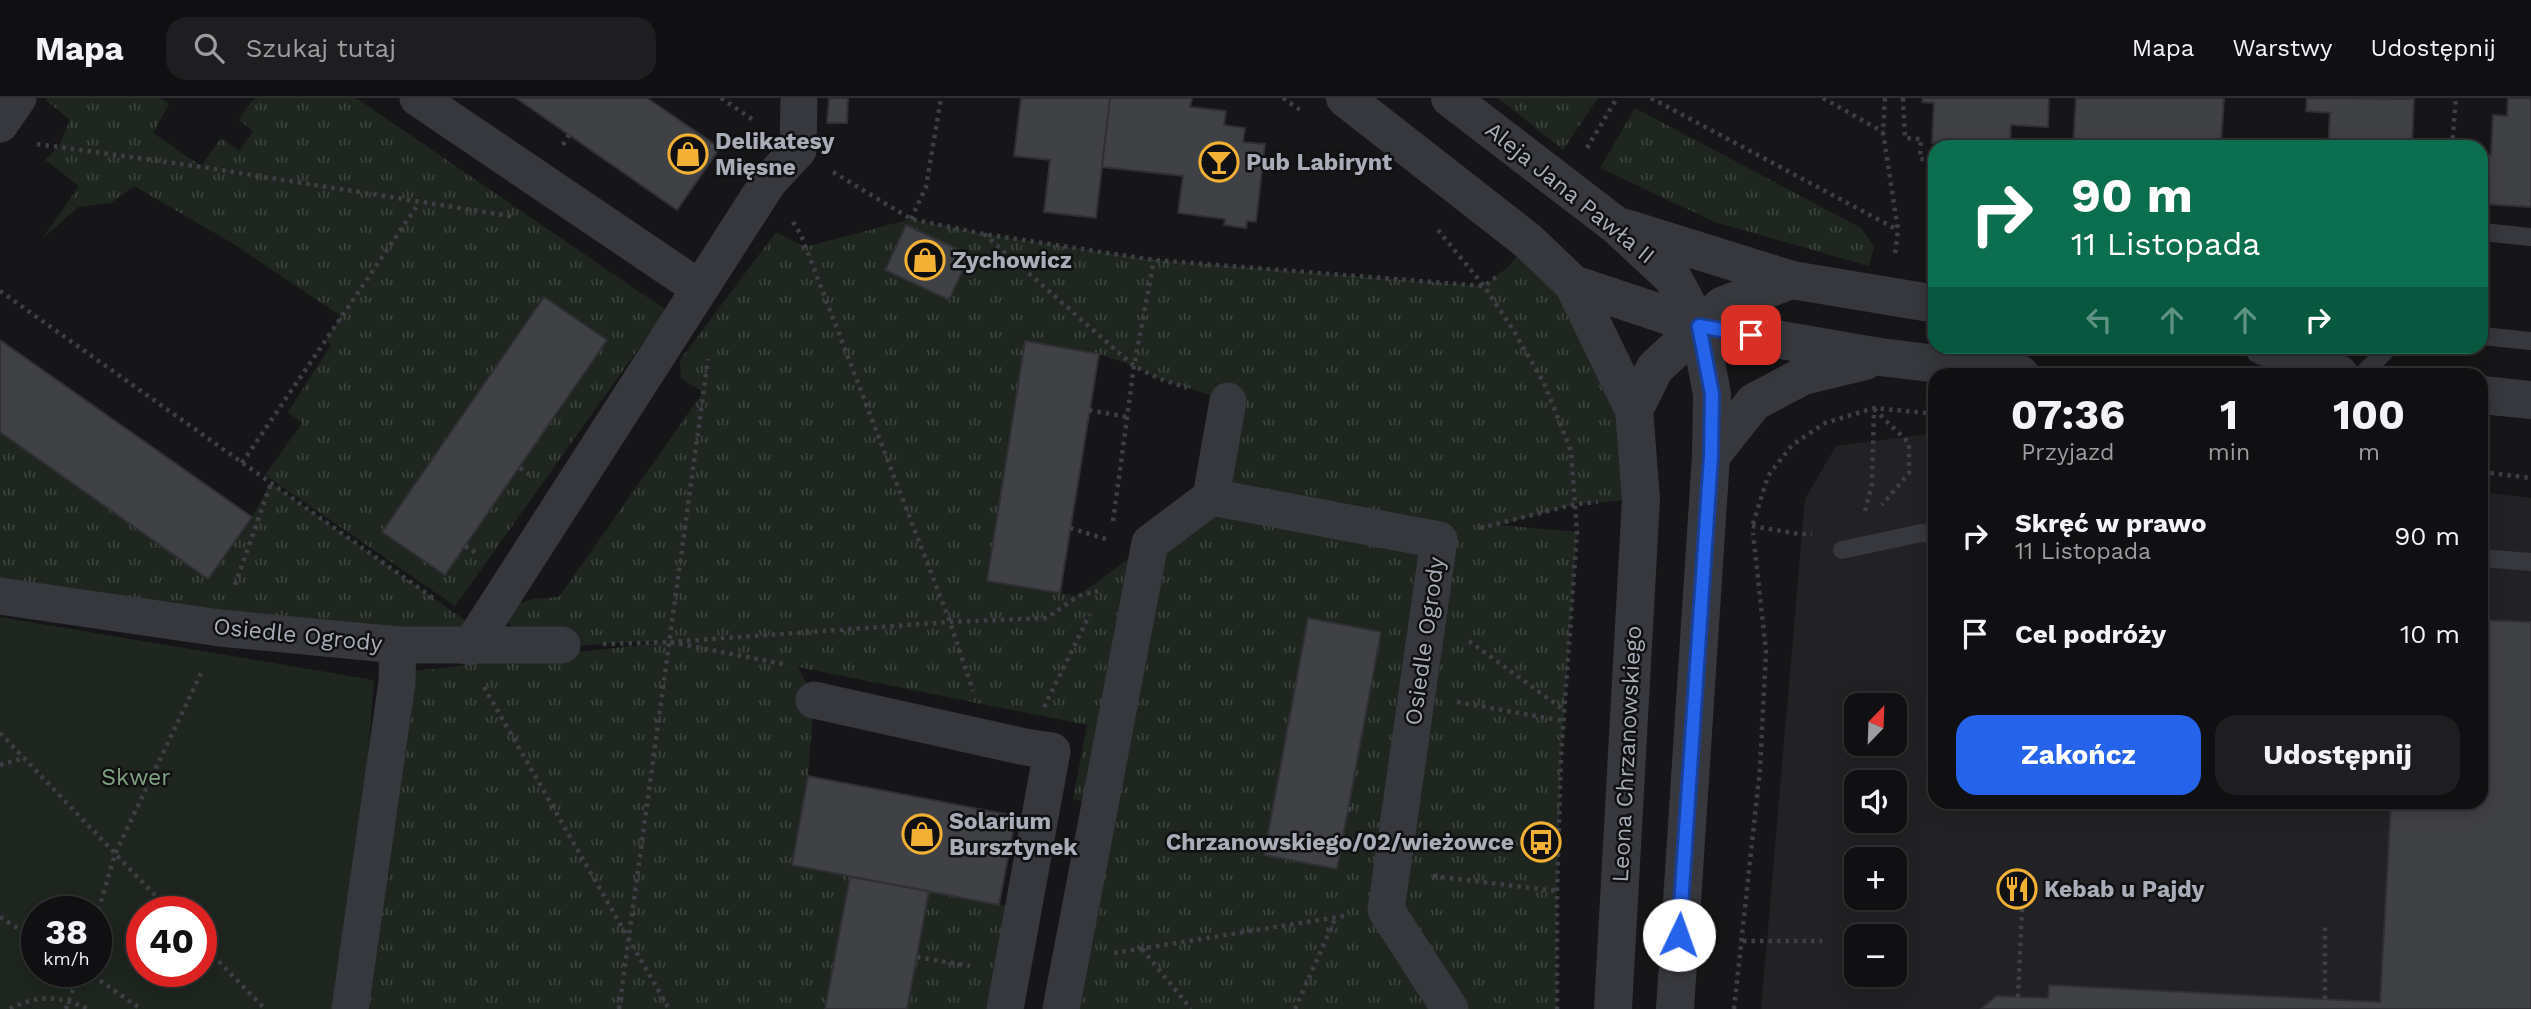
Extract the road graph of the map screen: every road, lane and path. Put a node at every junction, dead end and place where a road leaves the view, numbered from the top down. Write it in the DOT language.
graph roads {
  1 [pos="18,98"];
  2 [pos="418,98"];
  3 [pos="799,98"];
  4 [pos="941,98"];
  5 [pos="1283,98"];
  6 [pos="1345,98"];
  7 [pos="1450,98"];
  8 [pos="1618,98"];
  9 [pos="1651,98"];
  10 [pos="1823,98"];
  11 [pos="1885,98"];
  12 [pos="1903,98"];
  13 [pos="2456,98"];
  14 [pos="1304,112"];
  15 [pos="0,124"];
  16 [pos="1883,132"];
  17 [pos="2453,140"];
  18 [pos="35,144"];
  19 [pos="798,150"];
  20 [pos="1928,160"];
  21 [pos="769,181"];
  22 [pos="1565,186"];
  23 [pos="420,203"];
  24 [pos="525,219"];
  25 [pos="911,219"];
  26 [pos="1432,223"];
  27 [pos="1617,226"];
  28 [pos="2488,233"];
  29 [pos="984,234"];
  30 [pos="2531,237"];
  31 [pos="1528,241"];
  32 [pos="1154,260"];
  33 [pos="1793,279"];
  34 [pos="1573,284"];
  35 [pos="1484,286"];
  36 [pos="699,288"];
  37 [pos="0,291"];
  38 [pos="1928,302"];
  39 [pos="1699,326"];
  40 [pos="2488,337"];
  41 [pos="2531,341"];
  42 [pos="709,353"];
  43 [pos="2284,354"];
  44 [pos="2382,354"];
  45 [pos="1880,357"];
  46 [pos="1135,366"];
  47 [pos="1971,368"];
  48 [pos="2323,368"];
  49 [pos="2369,368"];
  50 [pos="2488,396"];
  51 [pos="2531,400"];
  52 [pos="1228,401"];
  53 [pos="1874,408"];
  54 [pos="1090,410"];
  55 [pos="1634,410"];
  56 [pos="1928,413"];
  57 [pos="1128,417"];
  58 [pos="1711,456"];
  59 [pos="242,463"];
  60 [pos="2488,473"];
  61 [pos="2531,478"];
  62 [pos="271,483"];
  63 [pos="1872,484"];
  64 [pos="1211,497"];
  65 [pos="1576,504"];
  66 [pos="1875,513"];
  67 [pos="1753,527"];
  68 [pos="1070,528"];
  69 [pos="1928,533"];
  70 [pos="1799,534"];
  71 [pos="1110,540"];
  72 [pos="1439,540"];
  73 [pos="1842,550"];
  74 [pos="1108,552"];
  75 [pos="2488,558"];
  76 [pos="2531,562"];
  77 [pos="0,596"];
  78 [pos="1097,601"];
  79 [pos="1429,612"];
  80 [pos="1091,614"];
  81 [pos="950,622"];
  82 [pos="220,628"];
  83 [pos="475,639"];
  84 [pos="670,642"];
  85 [pos="398,645"];
  86 [pos="562,645"];
  87 [pos="1417,695"];
  88 [pos="814,700"];
  89 [pos="1564,711"];
  90 [pos="1563,721"];
  91 [pos="0,733"];
  92 [pos="990,738"];
  93 [pos="1024,747"];
  94 [pos="23,758"];
  95 [pos="0,765"];
  96 [pos="116,855"];
  97 [pos="1392,871"];
  98 [pos="1557,891"];
  99 [pos="103,896"];
  100 [pos="156,896"];
  101 [pos="2022,908"];
  102 [pos="1386,910"];
  103 [pos="0,917"];
  104 [pos="1336,917"];
  105 [pos="2325,926"];
  106 [pos="21,930"];
  107 [pos="627,940"];
  108 [pos="1742,941"];
  109 [pos="1822,941"];
  110 [pos="1141,949"];
  111 [pos="917,957"];
  112 [pos="217,960"];
  113 [pos="1070,960"];
  114 [pos="1012,973"];
  115 [pos="74,987"];
  116 [pos="109,987"];
  117 [pos="2018,997"];
  118 [pos="2325,999"];
  119 [pos="69,1000"];
  120 [pos="10,1009"];
  121 [pos="66,1009"];
  122 [pos="88,1009"];
  123 [pos="141,1009"];
  124 [pos="265,1009"];
  125 [pos="350,1009"];
  126 [pos="619,1009"];
  127 [pos="669,1009"];
  128 [pos="1005,1009"];
  129 [pos="1061,1009"];
  130 [pos="1191,1009"];
  131 [pos="1295,1009"];
  132 [pos="1450,1009"];
  133 [pos="1558,1009"];
  134 [pos="1612,1009"];
  135 [pos="1675,1009"];
  136 [pos="1734,1009"];
  1 -- 15 [label="street"];
  2 -- 36 [label="street"];
  3 -- 19 [label="street"];
  4 -- 25 [label="path"];
  5 -- 14 [label="path"];
  6 -- 31 [label="street"];
  7 -- 22 [label="street, Aleja Jana Pawła II"];
  8 -- 22 [label="path"];
  9 -- 16 [label="path"];
  10 -- 16 [label="path"];
  11 -- 16 [label="path"];
  12 -- 20 [label="path"];
  13 -- 17 [label="path"];
  18 -- 23 [label="path"];
  19 -- 21 [label="street"];
  19 -- 25 [label="path"];
  21 -- 36 [label="street"];
  21 -- 81 [label="path"];
  22 -- 27 [label="street, Aleja Jana Pawła II"];
  23 -- 24 [label="path"];
  23 -- 59 [label="path"];
  25 -- 29 [label="path"];
  26 -- 35 [label="path"];
  27 -- 33 [label="street"];
  27 -- 39 [label="street, Aleja Jana Pawła II"];
  28 -- 30 [label="lane"];
  29 -- 32 [label="path"];
  29 -- 46 [label="path"];
  31 -- 34 [label="street"];
  31 -- 35 [label="path"];
  32 -- 35 [label="path"];
  32 -- 46 [label="path"];
  33 -- 38 [label="street"];
  33 -- 39 [label="street"];
  34 -- 39 [label="street"];
  34 -- 55 [label="street"];
  35 -- 65 [label="path"];
  36 -- 83 [label="street"];
  37 -- 59 [label="path"];
  39 -- 45 [label="street"];
  39 -- 55 [label="street"];
  39 -- 58 [label="street"];
  40 -- 41 [label="lane"];
  42 -- 84 [label="path"];
  43 -- 48 [label="street"];
  44 -- 49 [label="lane"];
  45 -- 47 [label="street"];
  45 -- 58 [label="street"];
  46 -- 52 [label="path"];
  46 -- 57 [label="path"];
  50 -- 51 [label="street"];
  52 -- 64 [label="street"];
  53 -- 56 [label="path"];
  53 -- 63 [label="path"];
  53 -- 66 [label="path"];
  53 -- 67 [label="path"];
  54 -- 57 [label="path"];
  55 -- 134 [label="street, Leona Chrzanowskiego"];
  57 -- 71 [label="path"];
  58 -- 135 [label="street"];
  59 -- 62 [label="path"];
  60 -- 61 [label="path"];
  62 -- 82 [label="path"];
  62 -- 83 [label="path"];
  64 -- 72 [label="street, Osiedle Ogrody"];
  64 -- 113 [label="street"];
  65 -- 72 [label="path"];
  65 -- 89 [label="path"];
  67 -- 70 [label="path"];
  67 -- 108 [label="path"];
  68 -- 71 [label="path"];
  69 -- 73 [label="lane"];
  71 -- 74 [label="path"];
  72 -- 79 [label="street, Osiedle Ogrody"];
  75 -- 76 [label="lane"];
  77 -- 82 [label="street, Osiedle Ogrody"];
  78 -- 81 [label="path"];
  79 -- 87 [label="street, Osiedle Ogrody"];
  79 -- 89 [label="path"];
  80 -- 93 [label="path"];
  81 -- 84 [label="path"];
  81 -- 92 [label="path"];
  82 -- 85 [label="street, Osiedle Ogrody"];
  82 -- 96 [label="path"];
  83 -- 85 [label="street"];
  83 -- 86 [label="street"];
  83 -- 107 [label="path"];
  84 -- 86 [label="path"];
  84 -- 88 [label="path"];
  84 -- 107 [label="path"];
  85 -- 125 [label="street, Osiedle Ogrody"];
  87 -- 90 [label="path"];
  87 -- 97 [label="street, Osiedle Ogrody"];
  88 -- 92 [label="street"];
  89 -- 90 [label="path"];
  90 -- 98 [label="path"];
  91 -- 94 [label="path"];
  92 -- 93 [label="street"];
  93 -- 114 [label="street"];
  94 -- 95 [label="path"];
  94 -- 96 [label="path"];
  96 -- 99 [label="path"];
  96 -- 100 [label="path"];
  97 -- 98 [label="path"];
  97 -- 102 [label="street, Osiedle Ogrody"];
  98 -- 133 [label="path"];
  101 -- 117 [label="path"];
  102 -- 104 [label="path"];
  102 -- 132 [label="street"];
  103 -- 106 [label="path"];
  104 -- 110 [label="path"];
  104 -- 131 [label="path"];
  105 -- 118 [label="path"];
  107 -- 126 [label="path"];
  107 -- 127 [label="path"];
  108 -- 109 [label="path"];
  108 -- 136 [label="path"];
  110 -- 113 [label="path"];
  110 -- 130 [label="path"];
  111 -- 114 [label="path"];
  112 -- 124 [label="path"];
  113 -- 129 [label="street"];
  114 -- 128 [label="street"];
  115 -- 119 [label="path"];
  116 -- 123 [label="path"];
  119 -- 120 [label="path"];
  119 -- 121 [label="path"];
  119 -- 122 [label="path"];
}
